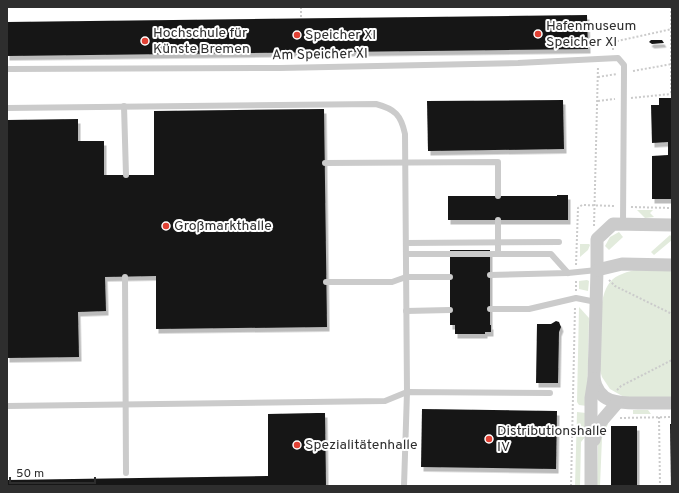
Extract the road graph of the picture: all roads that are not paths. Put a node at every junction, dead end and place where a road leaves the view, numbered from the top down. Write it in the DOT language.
graph roads {
  1 [pos="7,69"];
  2 [pos="124,106"];
  3 [pos="7,108"];
  4 [pos="405,162"];
  5 [pos="325,163"];
  6 [pos="126,175"];
  7 [pos="498,196"];
  8 [pos="498,220"];
  9 [pos="623,224"];
  10 [pos="672,226"];
  11 [pos="559,242"];
  12 [pos="406,243"];
  13 [pos="498,243"];
  14 [pos="406,254"];
  15 [pos="498,254"];
  16 [pos="672,265"];
  17 [pos="597,270"];
  18 [pos="568,273"];
  19 [pos="490,275"];
  20 [pos="450,276"];
  21 [pos="125,277"];
  22 [pos="406,277"];
  23 [pos="326,282"];
  24 [pos="596,302"];
  25 [pos="490,309"];
  26 [pos="450,310"];
  27 [pos="406,311"];
  28 [pos="594,379"];
  29 [pos="407,392"];
  30 [pos="550,393"];
  31 [pos="611,401"];
  32 [pos="672,403"];
  33 [pos="126,405"];
  34 [pos="7,406"];
  35 [pos="592,447"];
  36 [pos="126,473"];
  37 [pos="404,486"];
  38 [pos="591,486"];
  1 -- 9 [label="lane, Am Speicher XI"];
  2 -- 3 [label="lane"];
  2 -- 4 [label="lane"];
  2 -- 6 [label="lane"];
  4 -- 5 [label="lane"];
  4 -- 7 [label="lane"];
  4 -- 12 [label="lane"];
  8 -- 13 [label="lane"];
  9 -- 10 [label="street"];
  9 -- 17 [label="street"];
  11 -- 13 [label="lane"];
  12 -- 13 [label="lane"];
  12 -- 14 [label="lane"];
  13 -- 15 [label="lane"];
  14 -- 15 [label="lane"];
  14 -- 22 [label="lane"];
  15 -- 18 [label="lane"];
  16 -- 17 [label="street"];
  17 -- 18 [label="lane"];
  17 -- 24 [label="street"];
  18 -- 19 [label="lane"];
  20 -- 22 [label="lane"];
  21 -- 33 [label="lane"];
  22 -- 23 [label="lane"];
  22 -- 27 [label="lane"];
  24 -- 25 [label="lane"];
  24 -- 28 [label="street"];
  26 -- 27 [label="lane"];
  27 -- 29 [label="lane"];
  28 -- 31 [label="street"];
  28 -- 35 [label="street"];
  29 -- 30 [label="lane"];
  29 -- 33 [label="lane"];
  29 -- 37 [label="lane"];
  31 -- 32 [label="street"];
  31 -- 35 [label="street"];
  33 -- 34 [label="lane"];
  33 -- 36 [label="lane"];
  35 -- 38 [label="street"];
}
